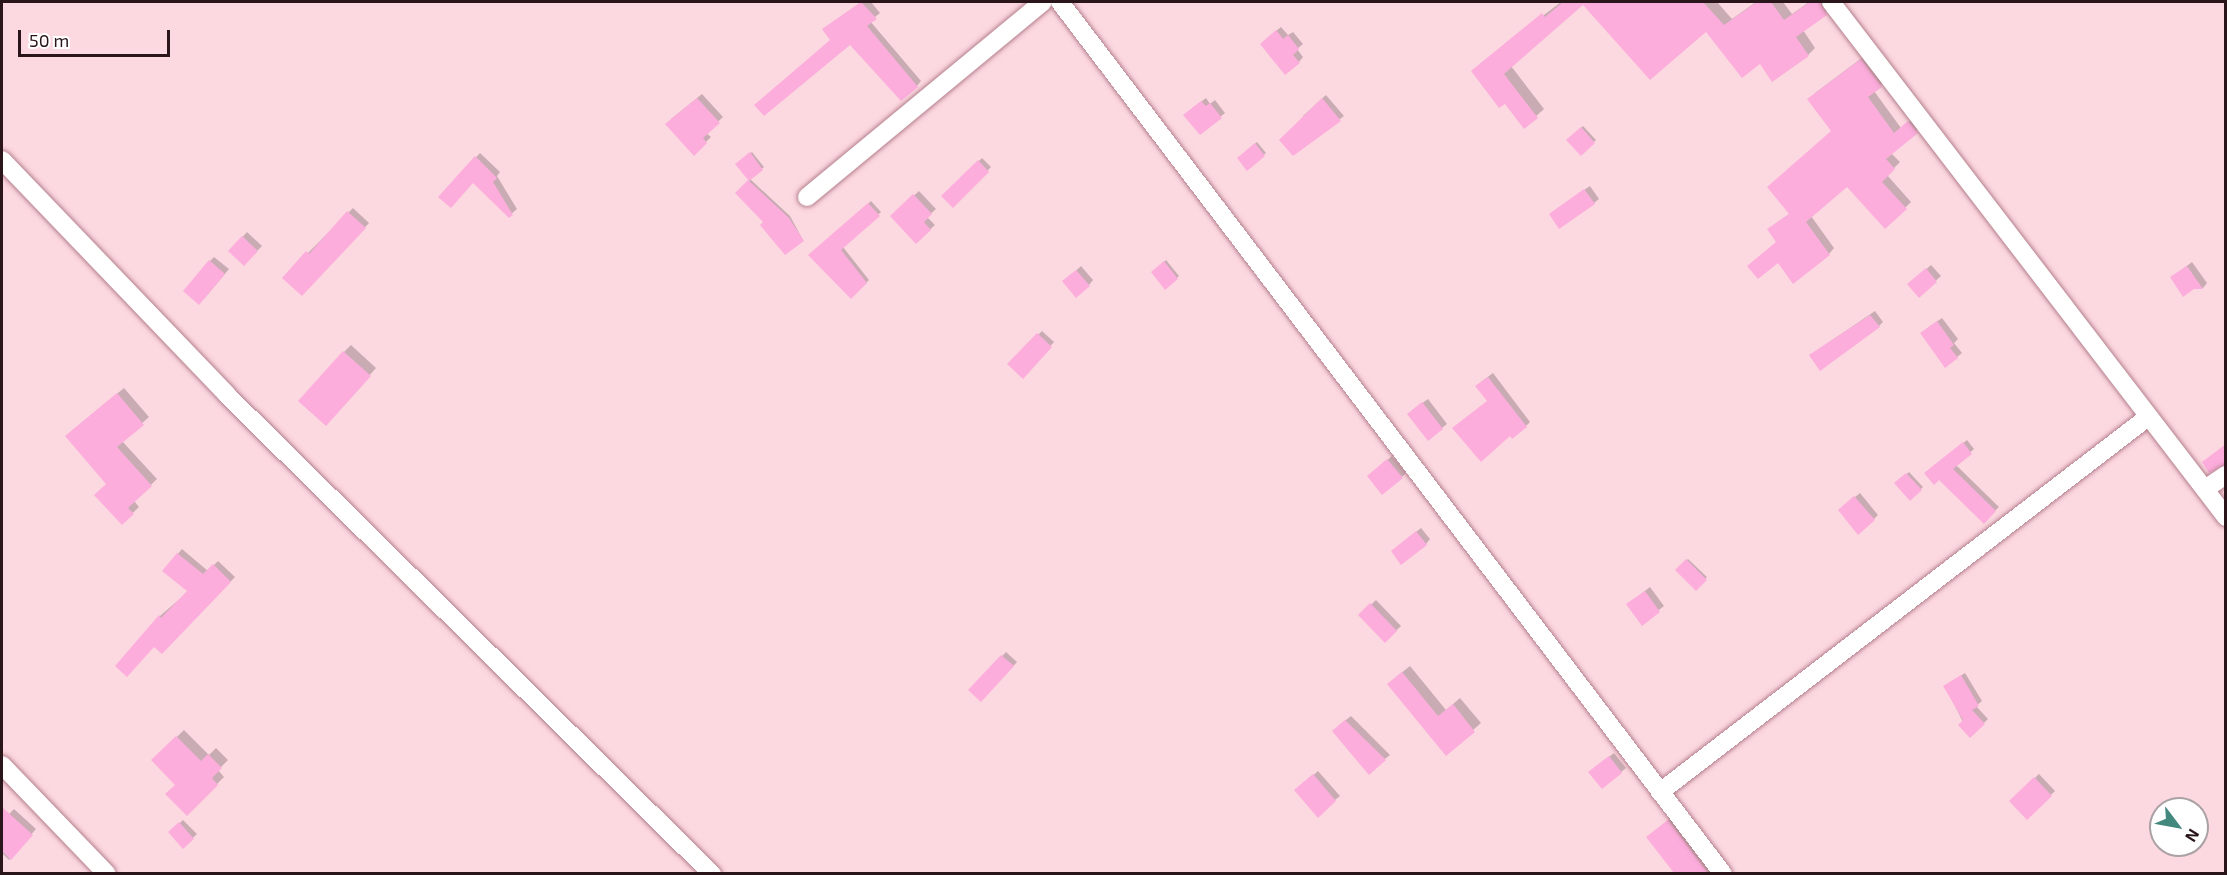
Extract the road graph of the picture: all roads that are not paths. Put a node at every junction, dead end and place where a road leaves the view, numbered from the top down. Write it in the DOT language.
graph roads {
  1 [pos="1043,2"];
  2 [pos="1060,2"];
  3 [pos="1831,2"];
  4 [pos="2,160"];
  5 [pos="807,197"];
  6 [pos="2148,417"];
  7 [pos="2226,474"];
  8 [pos="2205,489"];
  9 [pos="2226,517"];
  10 [pos="2,765"];
  11 [pos="1660,792"];
  12 [pos="107,873"];
  13 [pos="712,873"];
  14 [pos="1723,873"];
  1 -- 5 [label="street"];
  2 -- 11 [label="street"];
  3 -- 6 [label="street"];
  4 -- 13 [label="street"];
  6 -- 8 [label="street"];
  6 -- 11 [label="street"];
  7 -- 8 [label="street"];
  8 -- 9 [label="street"];
  10 -- 12 [label="street"];
  11 -- 14 [label="street"];
}
